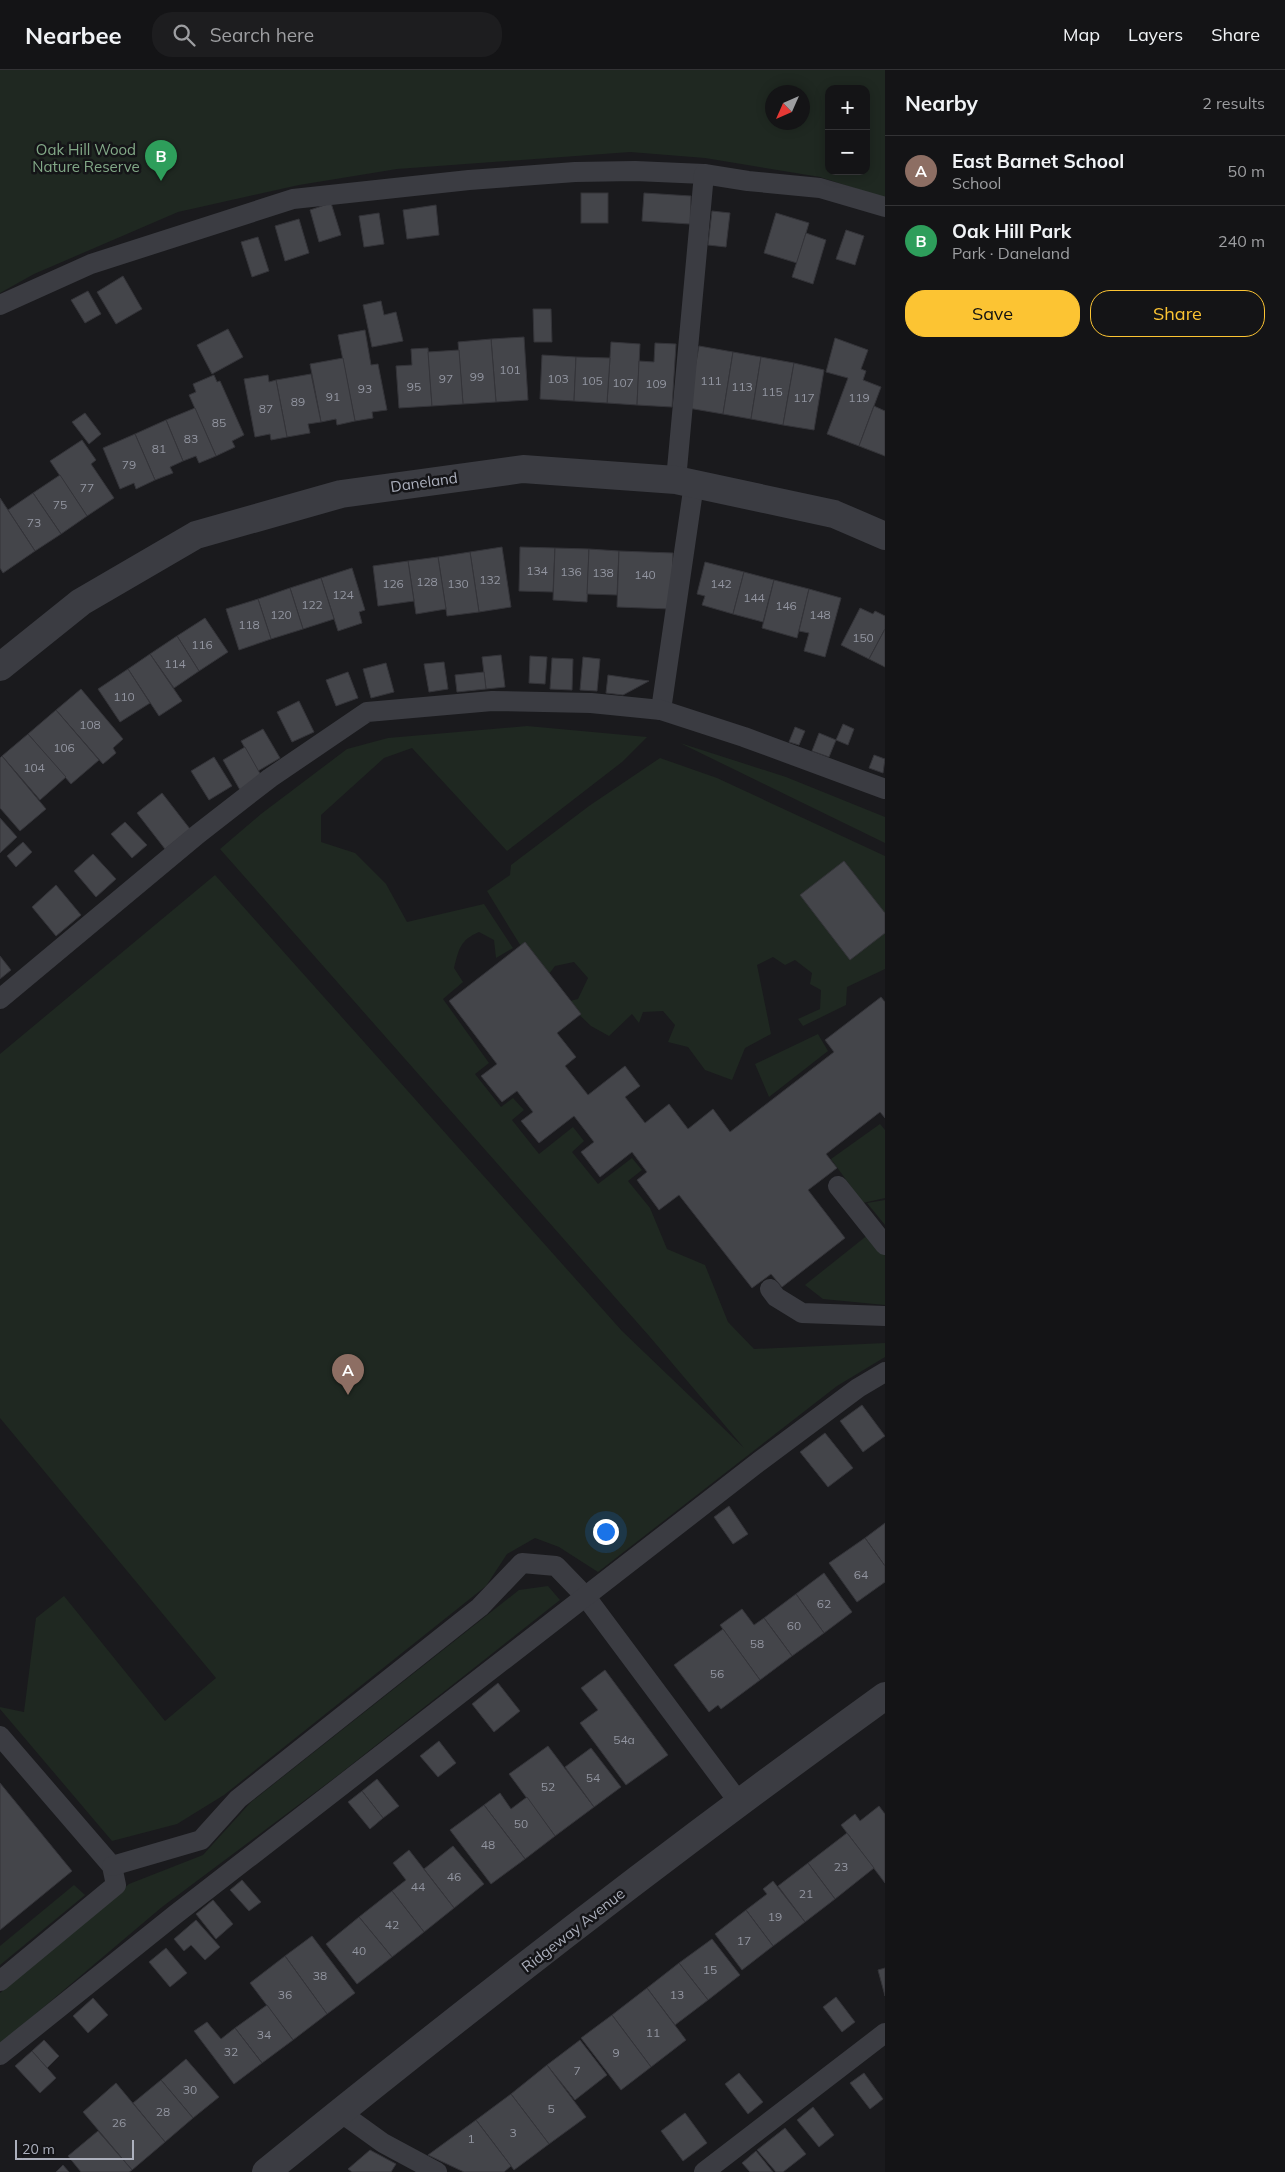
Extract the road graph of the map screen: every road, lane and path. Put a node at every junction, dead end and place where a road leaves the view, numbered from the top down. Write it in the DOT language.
graph roads {
  1 [pos="704,174"];
  2 [pos="885,207"];
  3 [pos="0,305"];
  4 [pos="685,482"];
  5 [pos="885,536"];
  6 [pos="0,666"];
  7 [pos="661,710"];
  8 [pos="885,789"];
  9 [pos="0,999"];
  10 [pos="838,1186"];
  11 [pos="885,1245"];
  12 [pos="770,1290"];
  13 [pos="885,1316"];
  14 [pos="885,1372"];
  15 [pos="586,1597"];
  16 [pos="885,1696"];
  17 [pos="0,1736"];
  18 [pos="738,1801"];
  19 [pos="112,1866"];
  20 [pos="0,1981"];
  21 [pos="885,2033"];
  22 [pos="0,2055"];
  23 [pos="340,2112"];
  24 [pos="266,2172"];
  25 [pos="437,2172"];
  26 [pos="704,2172"];
  1 -- 2 [label="lane"];
  1 -- 3 [label="lane"];
  1 -- 4 [label="lane"];
  4 -- 5 [label="street, Daneland"];
  4 -- 6 [label="street, Daneland"];
  4 -- 7 [label="lane"];
  7 -- 8 [label="lane"];
  7 -- 9 [label="lane"];
  10 -- 11 [label="lane"];
  12 -- 13 [label="lane"];
  14 -- 15 [label="lane"];
  15 -- 18 [label="lane"];
  15 -- 19 [label="lane"];
  15 -- 22 [label="lane"];
  16 -- 18 [label="street, Ridgeway Avenue"];
  17 -- 19 [label="lane"];
  18 -- 23 [label="street, Ridgeway Avenue"];
  19 -- 20 [label="lane"];
  21 -- 26 [label="lane"];
  23 -- 24 [label="street, Ridgeway Avenue"];
  23 -- 25 [label="lane"];
}
